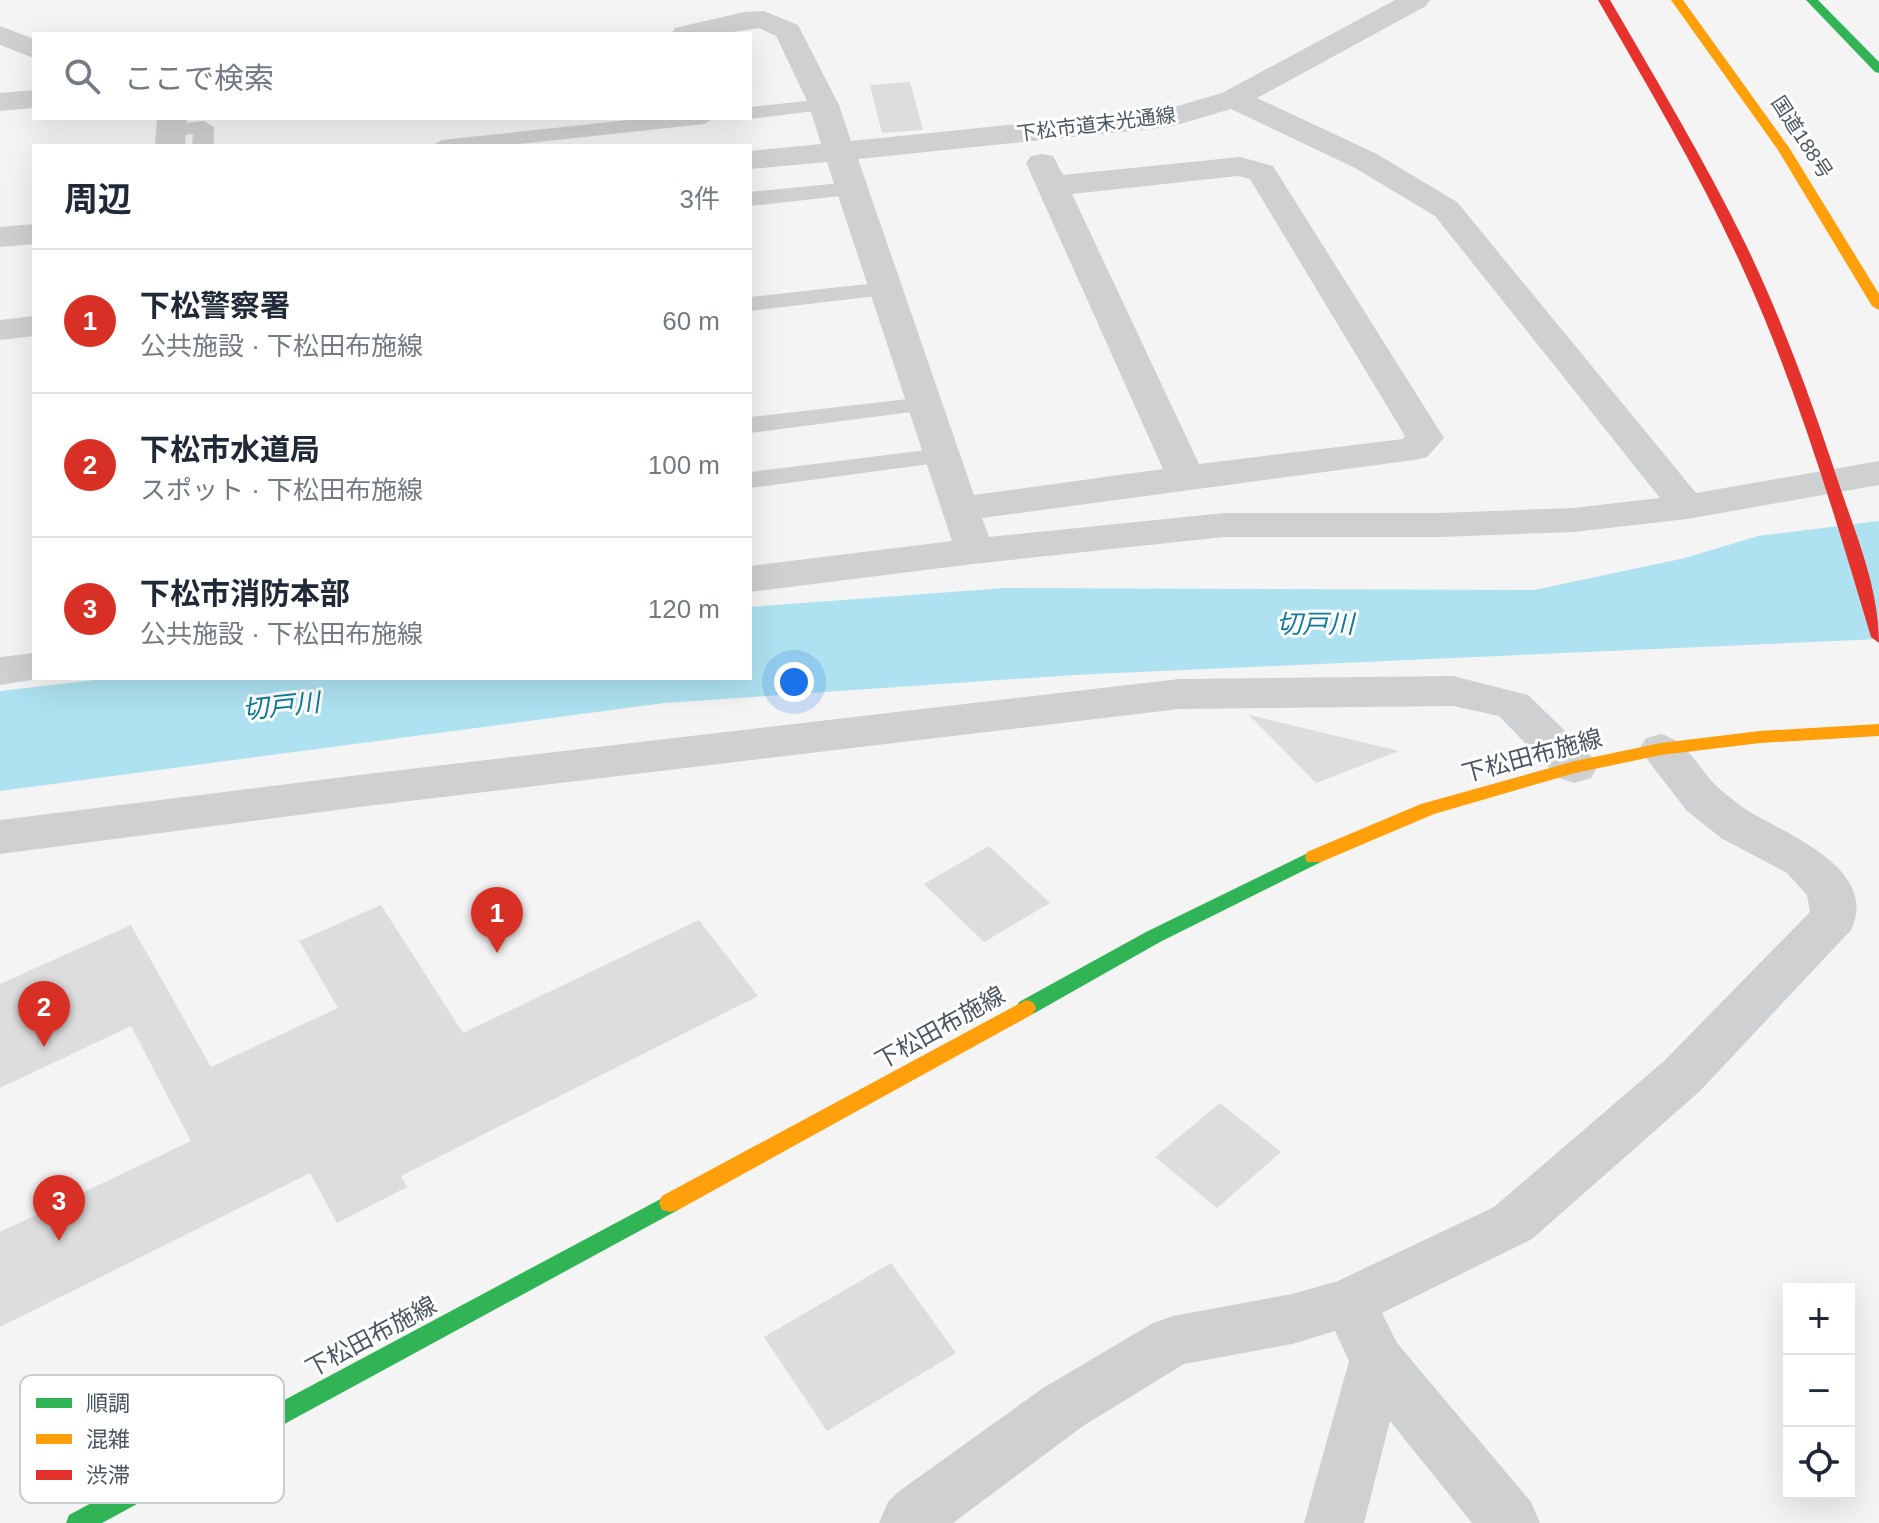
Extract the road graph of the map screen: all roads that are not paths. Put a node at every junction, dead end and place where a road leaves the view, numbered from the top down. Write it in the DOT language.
graph roads {
  1 [pos="1416,0"];
  2 [pos="1604,0"];
  3 [pos="1677,0"];
  4 [pos="1812,0"];
  5 [pos="770,10"];
  6 [pos="693,32"];
  7 [pos="0,35"];
  8 [pos="32,48"];
  9 [pos="1879,69"];
  10 [pos="32,99"];
  11 [pos="1233,99"];
  12 [pos="0,102"];
  13 [pos="824,105"];
  14 [pos="752,113"];
  15 [pos="685,120"];
  16 [pos="171,131"];
  17 [pos="1029,133"];
  18 [pos="203,144"];
  19 [pos="461,144"];
  20 [pos="839,151"];
  21 [pos="752,160"];
  22 [pos="1053,186"];
  23 [pos="851,189"];
  24 [pos="752,199"];
  25 [pos="32,234"];
  26 [pos="0,237"];
  27 [pos="885,289"];
  28 [pos="752,304"];
  29 [pos="1879,306"];
  30 [pos="32,326"];
  31 [pos="0,330"];
  32 [pos="925,404"];
  33 [pos="752,425"];
  34 [pos="943,456"];
  35 [pos="1879,473"];
  36 [pos="1186,477"];
  37 [pos="752,480"];
  38 [pos="1834,489"];
  39 [pos="1687,507"];
  40 [pos="961,509"];
  41 [pos="973,551"];
  42 [pos="752,579"];
  43 [pos="1879,637"];
  44 [pos="32,667"];
  45 [pos="0,671"];
  46 [pos="1879,730"];
  47 [pos="1661,749"];
  48 [pos="1575,767"];
  49 [pos="0,837"];
  50 [pos="1349,1302"];
  51 [pos="1377,1361"];
  52 [pos="284,1412"];
  53 [pos="115,1503"];
  54 [pos="78,1523"];
  55 [pos="909,1523"];
  56 [pos="1334,1523"];
  57 [pos="1510,1523"];
  1 -- 11 [label="street, 下松市道末光通線"];
  2 -- 38 [label="main road"];
  3 -- 29 [label="main road, 国道188号"];
  4 -- 9 [label="main road"];
  5 -- 6 [label="street"];
  5 -- 13 [label="street"];
  7 -- 8 [label="street"];
  10 -- 12 [label="street"];
  11 -- 17 [label="street, 下松市道末光通線"];
  11 -- 39 [label="street"];
  13 -- 14 [label="lane"];
  13 -- 20 [label="street"];
  15 -- 19 [label="lane"];
  16 -- 18 [label="lane"];
  17 -- 20 [label="street, 下松市道末光通線"];
  17 -- 22 [label="street"];
  20 -- 21 [label="street, 下松市道末光通線"];
  20 -- 23 [label="street"];
  22 -- 36 [label="street"];
  22 -- 36 [label="street"];
  23 -- 24 [label="lane"];
  23 -- 27 [label="street"];
  25 -- 26 [label="street"];
  27 -- 28 [label="lane"];
  27 -- 32 [label="street"];
  30 -- 31 [label="street"];
  32 -- 33 [label="lane"];
  32 -- 34 [label="street"];
  34 -- 37 [label="lane"];
  34 -- 40 [label="street"];
  35 -- 38 [label="street"];
  36 -- 40 [label="street"];
  38 -- 39 [label="street"];
  38 -- 43 [label="main road"];
  39 -- 41 [label="street"];
  40 -- 41 [label="street"];
  41 -- 42 [label="street"];
  44 -- 45 [label="street"];
  46 -- 47 [label="main road, 下松田布施線"];
  47 -- 48 [label="main road, 下松田布施線"];
  47 -- 50 [label="street"];
  48 -- 49 [label="street"];
  48 -- 52 [label="main road, 下松田布施線"];
  50 -- 51 [label="street"];
  50 -- 55 [label="street"];
  51 -- 56 [label="street"];
  51 -- 57 [label="street"];
  53 -- 54 [label="main road, 下松田布施線"];
}
